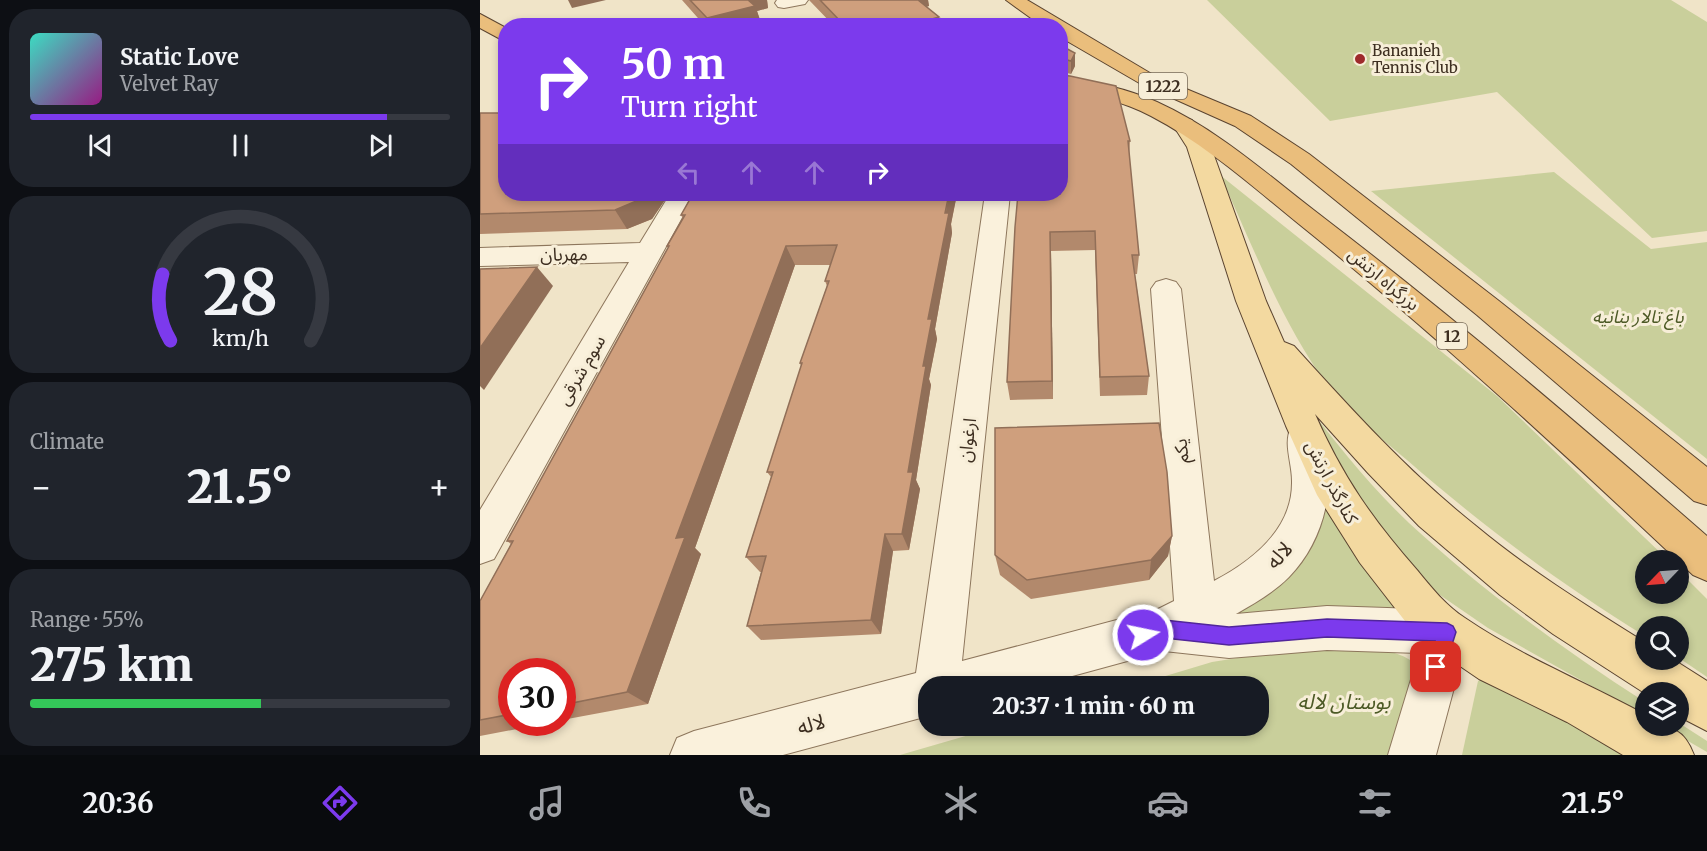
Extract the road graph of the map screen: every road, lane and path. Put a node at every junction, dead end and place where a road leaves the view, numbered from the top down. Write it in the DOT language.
graph roads {
  1 [pos="1015,0"];
  2 [pos="1043,18"];
  3 [pos="480,20"];
  4 [pos="498,31"];
  5 [pos="1068,37"];
  6 [pos="1068,84"];
  7 [pos="1197,115"];
  8 [pos="678,201"];
  9 [pos="996,201"];
  10 [pos="648,252"];
  11 [pos="480,256"];
  12 [pos="1166,289"];
  13 [pos="1261,328"];
  14 [pos="1303,426"];
  15 [pos="1707,489"];
  16 [pos="480,546"];
  17 [pos="1707,562"];
  18 [pos="1180,622"];
  19 [pos="1447,632"];
  20 [pos="938,676"];
  21 [pos="990,676"];
  22 [pos="918,696"];
  23 [pos="1707,708"];
  24 [pos="694,755"];
  25 [pos="1412,755"];
  26 [pos="1670,755"];
  1 -- 2 [label="highway"];
  3 -- 4 [label="highway"];
  5 -- 7 [label="highway, بزرگراه ارتش / 1222"];
  6 -- 7 [label="highway, 1222"];
  7 -- 13 [label="main road, کنارگذر ارتش"];
  7 -- 15 [label="highway, بزرگراه ارتش / 12"];
  7 -- 17 [label="highway, بزرگراه ارتش / 12"];
  8 -- 10 [label="street, سوم شرقی"];
  9 -- 20 [label="street, ارغوان"];
  10 -- 11 [label="street, مهربان"];
  10 -- 16 [label="street, سوم شرقی"];
  12 -- 18 [label="street, یکم"];
  13 -- 14 [label="main road, کنارگذر ارتش"];
  13 -- 23 [label="main road"];
  14 -- 18 [label="street, لاله"];
  14 -- 19 [label="main road, کنارگذر ارتش"];
  18 -- 19 [label="street, لاله"];
  18 -- 21 [label="street, لاله"];
  19 -- 25 [label="street"];
  19 -- 26 [label="main road, کنارگذر ارتش"];
  22 -- 24 [label="street, لاله"];
}
